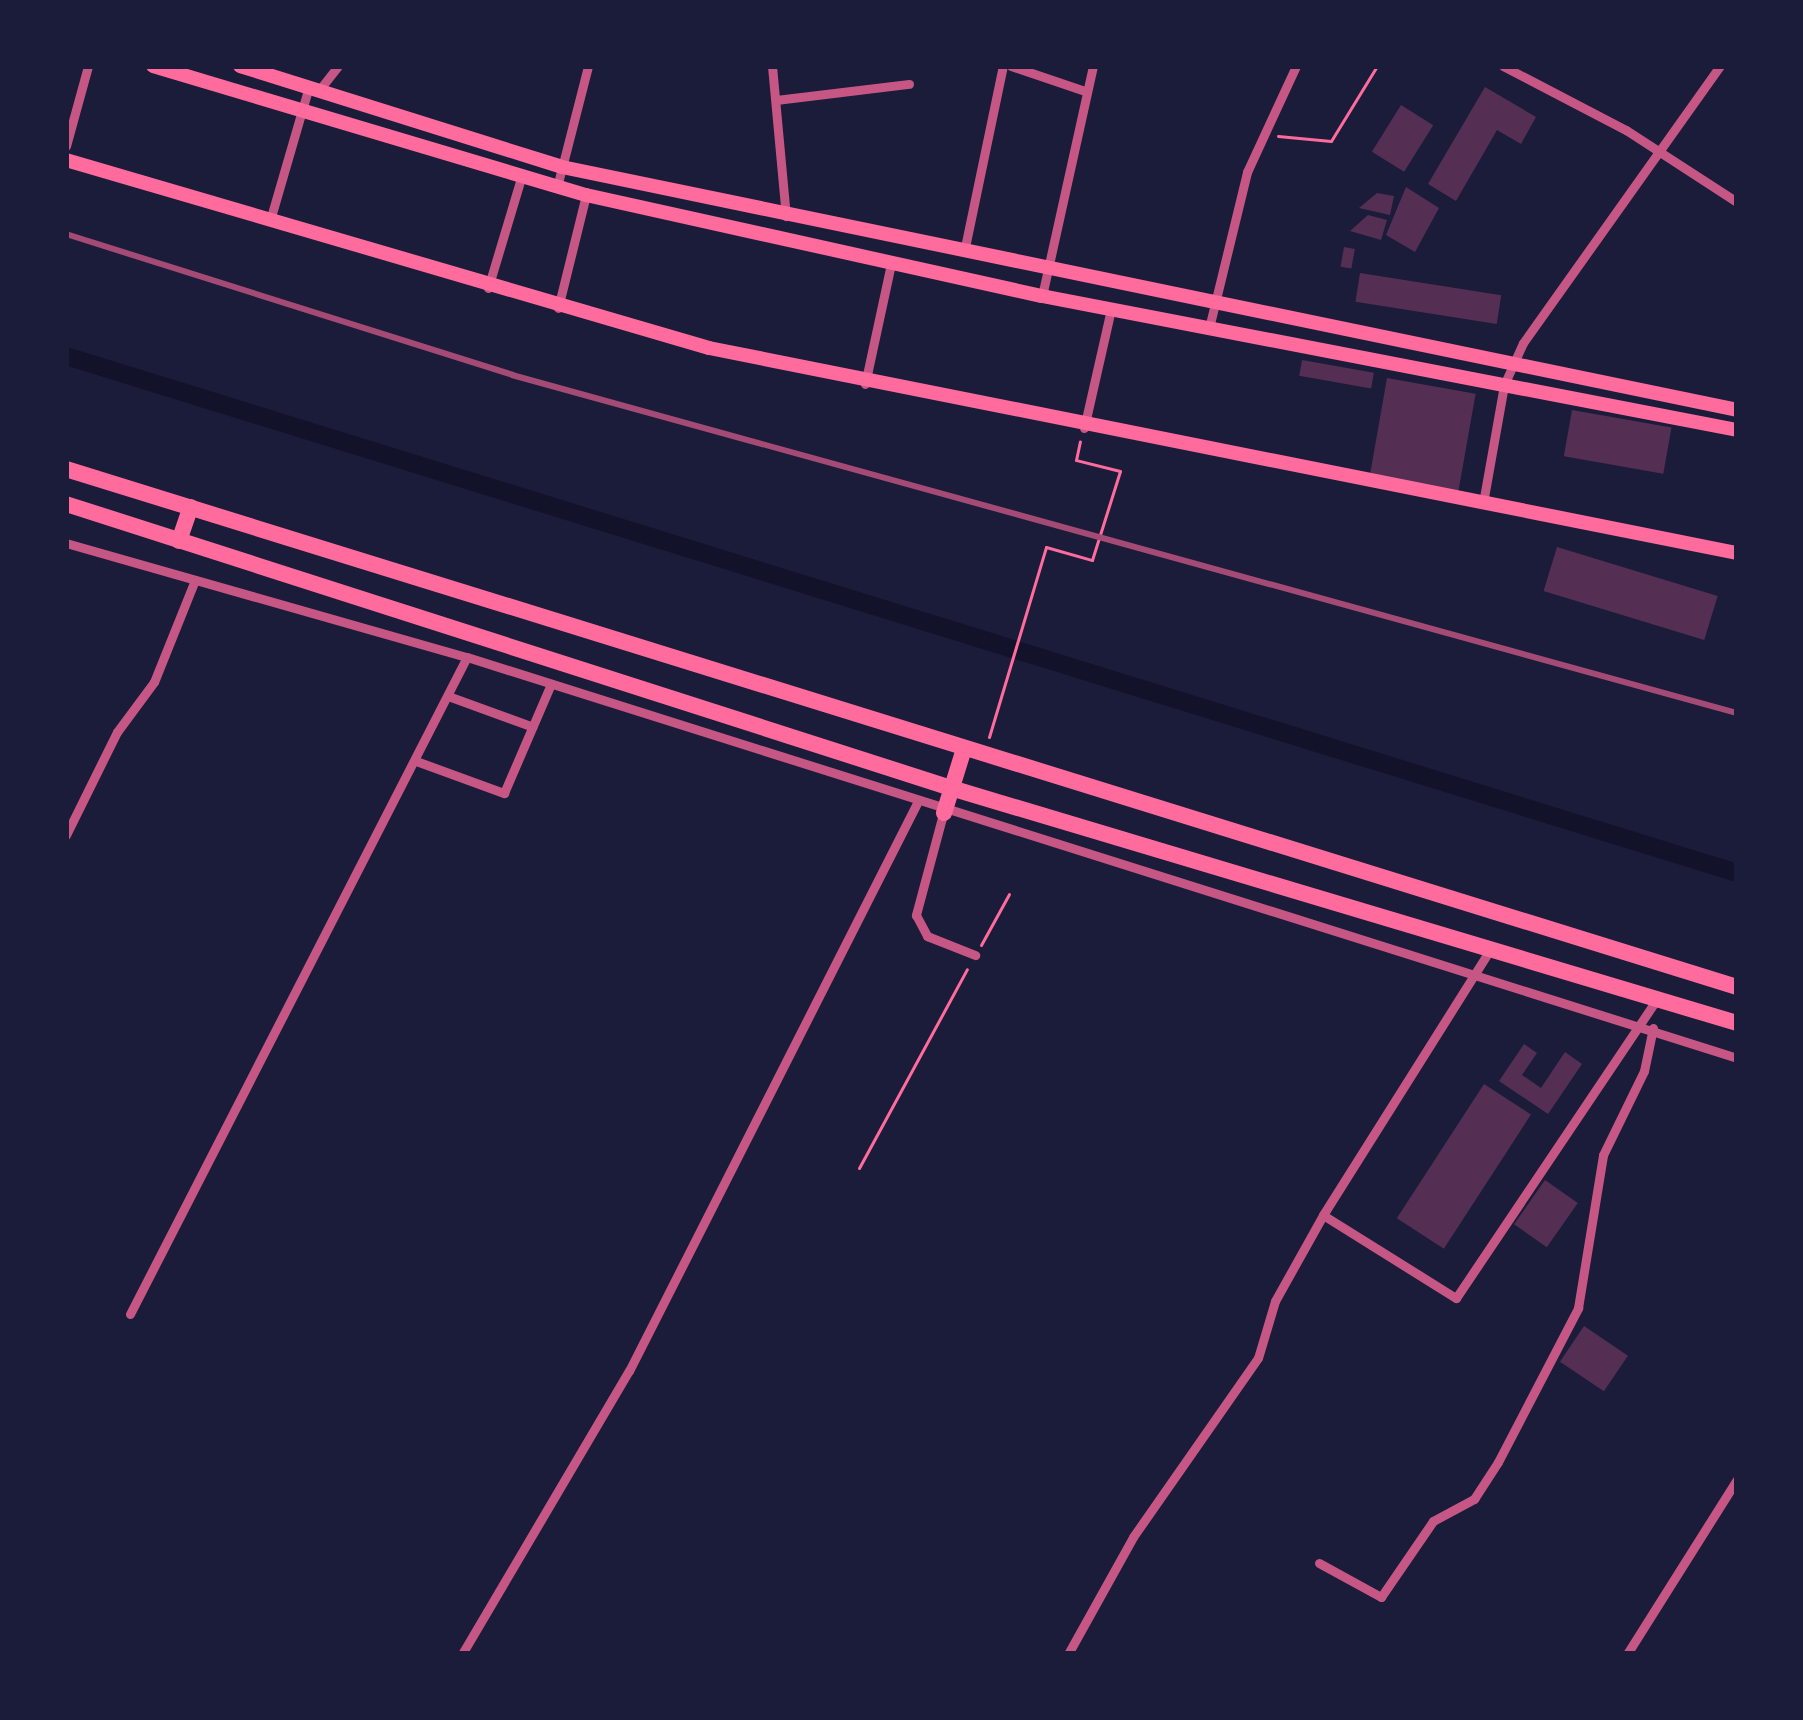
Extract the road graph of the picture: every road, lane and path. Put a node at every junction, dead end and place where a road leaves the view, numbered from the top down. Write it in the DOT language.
graph roads {
  1 [pos="88,66"];
  2 [pos="153,66"];
  3 [pos="241,66"];
  4 [pos="338,66"];
  5 [pos="588,66"];
  6 [pos="772,66"];
  7 [pos="1007,66"];
  8 [pos="1093,66"];
  9 [pos="1296,66"];
  10 [pos="1377,66"];
  11 [pos="1503,66"];
  12 [pos="1720,66"];
  13 [pos="909,84"];
  14 [pos="315,88"];
  15 [pos="1085,91"];
  16 [pos="776,100"];
  17 [pos="302,108"];
  18 [pos="1262,134"];
  19 [pos="66,146"];
  20 [pos="1660,150"];
  21 [pos="66,160"];
  22 [pos="562,167"];
  23 [pos="520,178"];
  24 [pos="557,188"];
  25 [pos="586,195"];
  26 [pos="1737,202"];
  27 [pos="786,216"];
  28 [pos="271,217"];
  29 [pos="964,253"];
  30 [pos="891,264"];
  31 [pos="1048,270"];
  32 [pos="488,287"];
  33 [pos="1042,296"];
  34 [pos="1214,302"];
  35 [pos="558,308"];
  36 [pos="1111,309"];
  37 [pos="1209,328"];
  38 [pos="1513,362"];
  39 [pos="865,384"];
  40 [pos="1504,385"];
  41 [pos="1737,410"];
  42 [pos="1084,428"];
  43 [pos="1737,430"];
  44 [pos="66,469"];
  45 [pos="66,504"];
  46 [pos="191,507"];
  47 [pos="1482,508"];
  48 [pos="179,541"];
  49 [pos="66,543"];
  50 [pos="1737,553"];
  51 [pos="195,580"];
  52 [pos="467,657"];
  53 [pos="551,684"];
  54 [pos="448,696"];
  55 [pos="992,725"];
  56 [pos="533,727"];
  57 [pos="962,752"];
  58 [pos="416,760"];
  59 [pos="952,788"];
  60 [pos="917,803"];
  61 [pos="944,813"];
  62 [pos="66,836"];
  63 [pos="1009,894"];
  64 [pos="1491,948"];
  65 [pos="975,955"];
  66 [pos="1475,974"];
  67 [pos="1737,987"];
  68 [pos="1656,1000"];
  69 [pos="1737,1023"];
  70 [pos="1640,1024"];
  71 [pos="1653,1028"];
  72 [pos="1737,1058"];
  73 [pos="859,1168"];
  74 [pos="1324,1214"];
  75 [pos="130,1314"];
  76 [pos="1737,1479"];
  77 [pos="1319,1563"];
  78 [pos="462,1654"];
  79 [pos="1068,1654"];
  80 [pos="1627,1654"];
  1 -- 19 [label="street"];
  2 -- 17 [label="main road"];
  3 -- 14 [label="main road"];
  4 -- 14 [label="street"];
  5 -- 22 [label="street"];
  6 -- 16 [label="street"];
  7 -- 15 [label="street"];
  7 -- 29 [label="street"];
  8 -- 15 [label="street"];
  9 -- 18 [label="street"];
  10 -- 18 [label="path"];
  11 -- 20 [label="street"];
  12 -- 20 [label="street"];
  13 -- 16 [label="street"];
  14 -- 17 [label="street"];
  14 -- 22 [label="main road"];
  15 -- 31 [label="street"];
  16 -- 27 [label="street"];
  17 -- 23 [label="main road"];
  17 -- 28 [label="street"];
  18 -- 34 [label="street"];
  20 -- 26 [label="street"];
  20 -- 38 [label="street"];
  21 -- 28 [label="main road"];
  22 -- 24 [label="street"];
  22 -- 27 [label="main road"];
  23 -- 24 [label="main road"];
  23 -- 32 [label="street"];
  24 -- 25 [label="main road"];
  25 -- 30 [label="main road"];
  25 -- 35 [label="street"];
  27 -- 29 [label="main road"];
  28 -- 32 [label="main road"];
  29 -- 31 [label="main road"];
  30 -- 33 [label="main road"];
  30 -- 39 [label="street"];
  31 -- 33 [label="street"];
  31 -- 34 [label="main road"];
  32 -- 35 [label="main road"];
  33 -- 36 [label="main road"];
  34 -- 37 [label="street"];
  34 -- 38 [label="main road"];
  35 -- 39 [label="main road"];
  36 -- 37 [label="main road"];
  36 -- 42 [label="street"];
  37 -- 40 [label="main road"];
  38 -- 40 [label="street"];
  38 -- 41 [label="main road"];
  39 -- 42 [label="main road"];
  40 -- 43 [label="main road"];
  40 -- 47 [label="street"];
  42 -- 47 [label="main road"];
  42 -- 55 [label="path"];
  44 -- 46 [label="highway"];
  45 -- 48 [label="highway"];
  46 -- 48 [label="highway"];
  46 -- 57 [label="highway"];
  47 -- 50 [label="main road"];
  48 -- 59 [label="highway"];
  49 -- 51 [label="street"];
  51 -- 52 [label="street"];
  51 -- 62 [label="street"];
  52 -- 53 [label="street"];
  52 -- 54 [label="street"];
  53 -- 56 [label="street"];
  53 -- 60 [label="street"];
  54 -- 56 [label="street"];
  54 -- 58 [label="street"];
  56 -- 58 [label="street"];
  57 -- 59 [label="highway"];
  57 -- 67 [label="highway"];
  58 -- 75 [label="street"];
  59 -- 61 [label="highway"];
  59 -- 64 [label="highway"];
  60 -- 61 [label="street"];
  60 -- 78 [label="street"];
  61 -- 65 [label="street"];
  61 -- 66 [label="street"];
  63 -- 65 [label="path"];
  64 -- 66 [label="street"];
  64 -- 68 [label="highway"];
  65 -- 73 [label="path"];
  66 -- 70 [label="street"];
  66 -- 74 [label="street"];
  68 -- 69 [label="highway"];
  68 -- 70 [label="street"];
  70 -- 71 [label="street"];
  70 -- 74 [label="street"];
  71 -- 72 [label="street"];
  71 -- 77 [label="street"];
  74 -- 79 [label="street"];
  76 -- 80 [label="street"];
}
